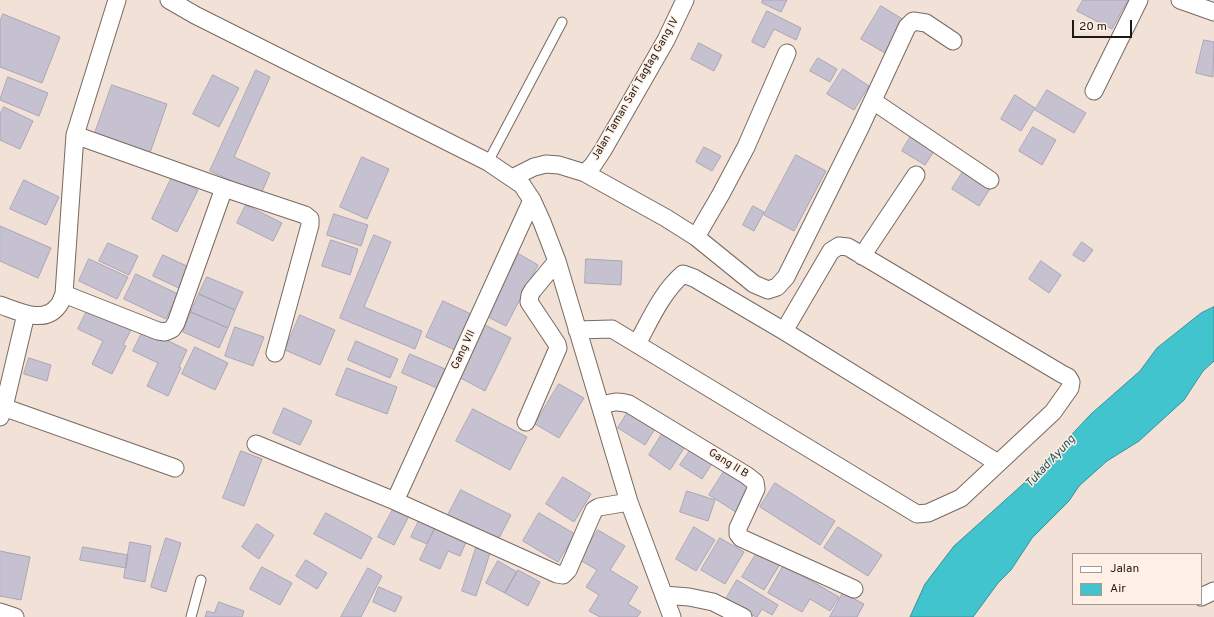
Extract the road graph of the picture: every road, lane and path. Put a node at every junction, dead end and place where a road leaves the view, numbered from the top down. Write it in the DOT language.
graph roads {
  1 [pos="117,0"];
  2 [pos="169,0"];
  3 [pos="685,0"];
  4 [pos="1139,0"];
  5 [pos="1187,1"];
  6 [pos="1214,12"];
  7 [pos="562,22"];
  8 [pos="953,41"];
  9 [pos="787,53"];
  10 [pos="1094,92"];
  11 [pos="873,101"];
  12 [pos="75,134"];
  13 [pos="488,162"];
  14 [pos="585,172"];
  15 [pos="916,175"];
  16 [pos="512,178"];
  17 [pos="990,180"];
  18 [pos="224,188"];
  19 [pos="532,200"];
  20 [pos="696,237"];
  21 [pos="862,256"];
  22 [pos="557,261"];
  23 [pos="64,294"];
  24 [pos="0,305"];
  25 [pos="26,314"];
  26 [pos="577,330"];
  27 [pos="784,331"];
  28 [pos="637,344"];
  29 [pos="275,353"];
  30 [pos="601,406"];
  31 [pos="1,410"];
  32 [pos="526,422"];
  33 [pos="256,444"];
  34 [pos="998,463"];
  35 [pos="175,468"];
  36 [pos="395,501"];
  37 [pos="629,502"];
  38 [pos="201,580"];
  39 [pos="854,589"];
  40 [pos="1214,591"];
  41 [pos="664,595"];
  42 [pos="1202,597"];
  43 [pos="0,612"];
  44 [pos="15,617"];
  45 [pos="191,617"];
  46 [pos="672,617"];
  47 [pos="743,617"];
  1 -- 12 [label="street"];
  2 -- 13 [label="street"];
  3 -- 14 [label="street, Jalan Taman Sari Tagtag Gang IV"];
  4 -- 10 [label="street"];
  5 -- 6 [label="street"];
  7 -- 13 [label="lane"];
  8 -- 11 [label="street"];
  9 -- 20 [label="street"];
  11 -- 17 [label="street"];
  11 -- 20 [label="street"];
  12 -- 18 [label="street"];
  12 -- 23 [label="street"];
  13 -- 16 [label="street"];
  14 -- 16 [label="street, Jalan Taman Sari Tagtag Gang IV"];
  14 -- 20 [label="street"];
  15 -- 21 [label="street"];
  16 -- 19 [label="street"];
  18 -- 23 [label="street"];
  18 -- 29 [label="street"];
  19 -- 22 [label="street"];
  19 -- 36 [label="street, Gang VII"];
  21 -- 27 [label="street"];
  21 -- 34 [label="street"];
  22 -- 26 [label="street"];
  22 -- 32 [label="street"];
  23 -- 25 [label="street"];
  24 -- 25 [label="street"];
  25 -- 31 [label="street"];
  26 -- 28 [label="street"];
  26 -- 30 [label="street"];
  27 -- 28 [label="street"];
  27 -- 34 [label="street"];
  28 -- 34 [label="street"];
  30 -- 37 [label="street"];
  30 -- 39 [label="street, Gang II B"];
  31 -- 35 [label="street"];
  33 -- 36 [label="street"];
  36 -- 37 [label="street"];
  37 -- 41 [label="street"];
  38 -- 45 [label="lane"];
  40 -- 42 [label="street"];
  41 -- 46 [label="street"];
  41 -- 47 [label="street"];
  43 -- 44 [label="street"];
}
